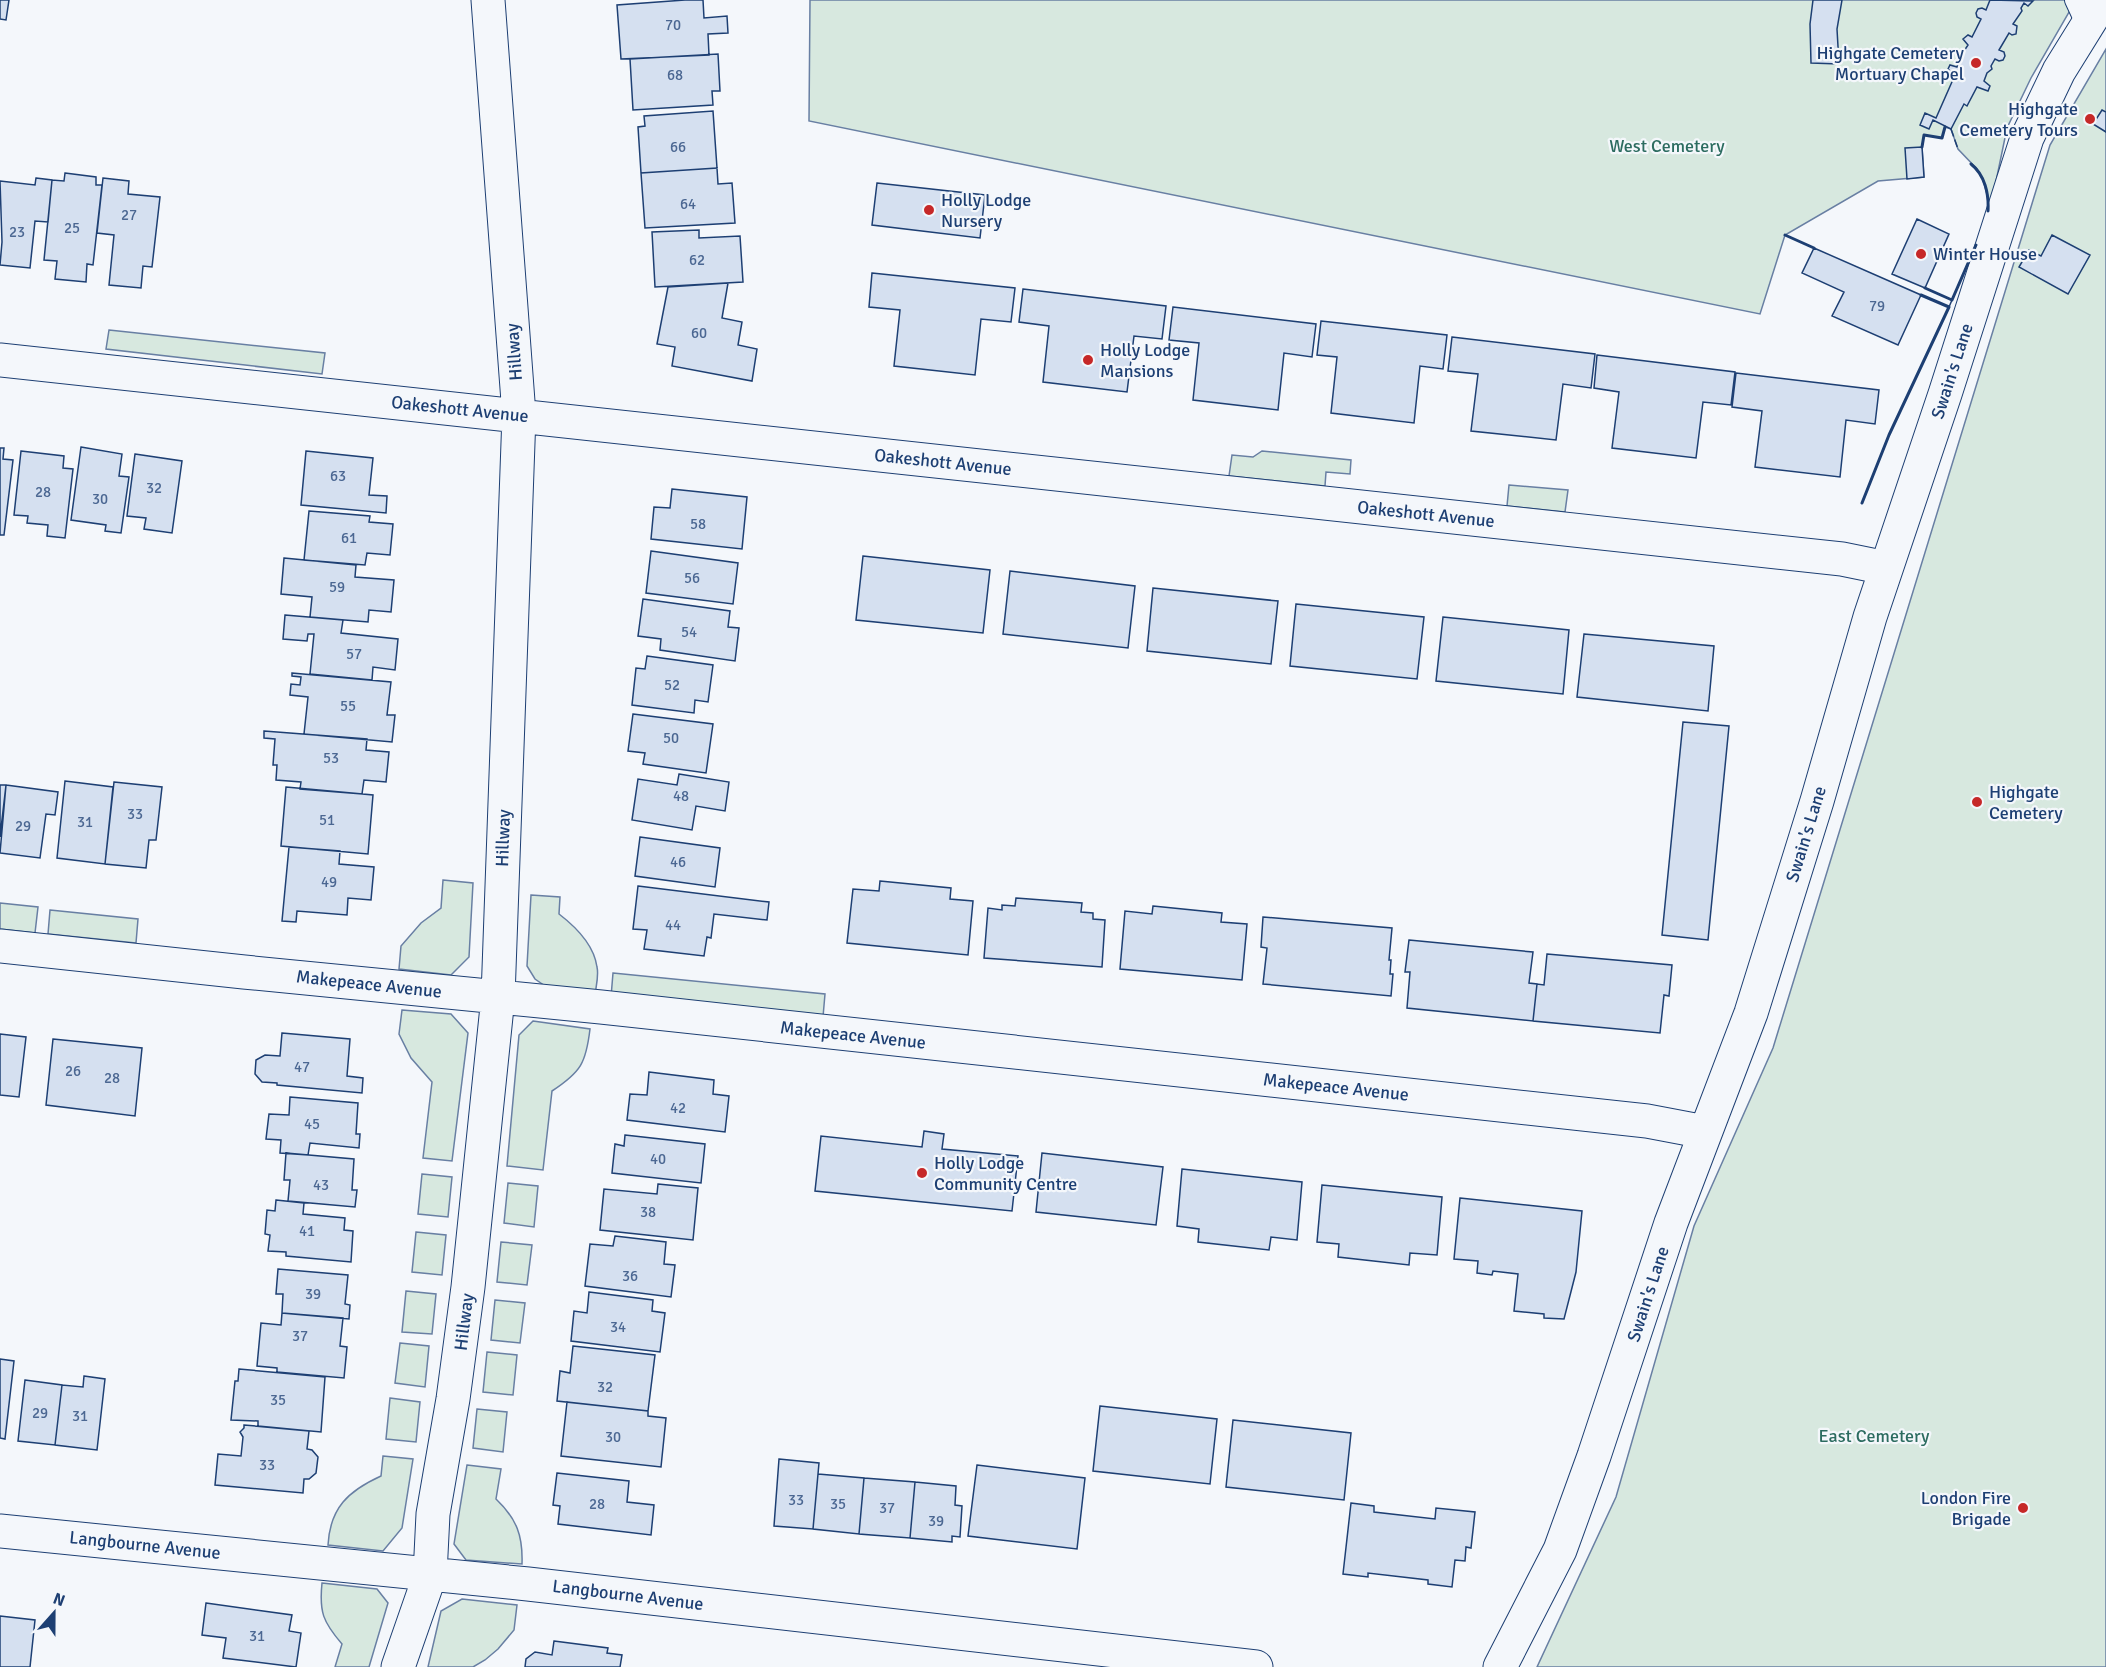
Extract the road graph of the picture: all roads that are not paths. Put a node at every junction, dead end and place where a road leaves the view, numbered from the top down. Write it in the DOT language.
graph roads {
  1 [pos="488,0"];
  2 [pos="2088,9"];
  3 [pos="0,360"];
  4 [pos="519,415"];
  5 [pos="1886,568"];
  6 [pos="0,946"];
  7 [pos="498,997"];
  8 [pos="1705,1132"];
  9 [pos="0,1531"];
  10 [pos="429,1575"];
  11 [pos="398,1667"];
  12 [pos="1256,1667"];
  13 [pos="1500,1667"];
  1 -- 4 [label="street, Hillway"];
  2 -- 5 [label="street, Swain's Lane"];
  3 -- 4 [label="street, Oakeshott Avenue"];
  4 -- 5 [label="street, Oakeshott Avenue"];
  4 -- 7 [label="street, Hillway"];
  5 -- 8 [label="street, Swain's Lane"];
  6 -- 7 [label="street, Makepeace Avenue"];
  7 -- 8 [label="street, Makepeace Avenue"];
  7 -- 10 [label="street, Hillway"];
  8 -- 13 [label="street, Swain's Lane"];
  9 -- 10 [label="street, Langbourne Avenue"];
  10 -- 11 [label="street, Hillway"];
  10 -- 12 [label="street, Langbourne Avenue"];
}
